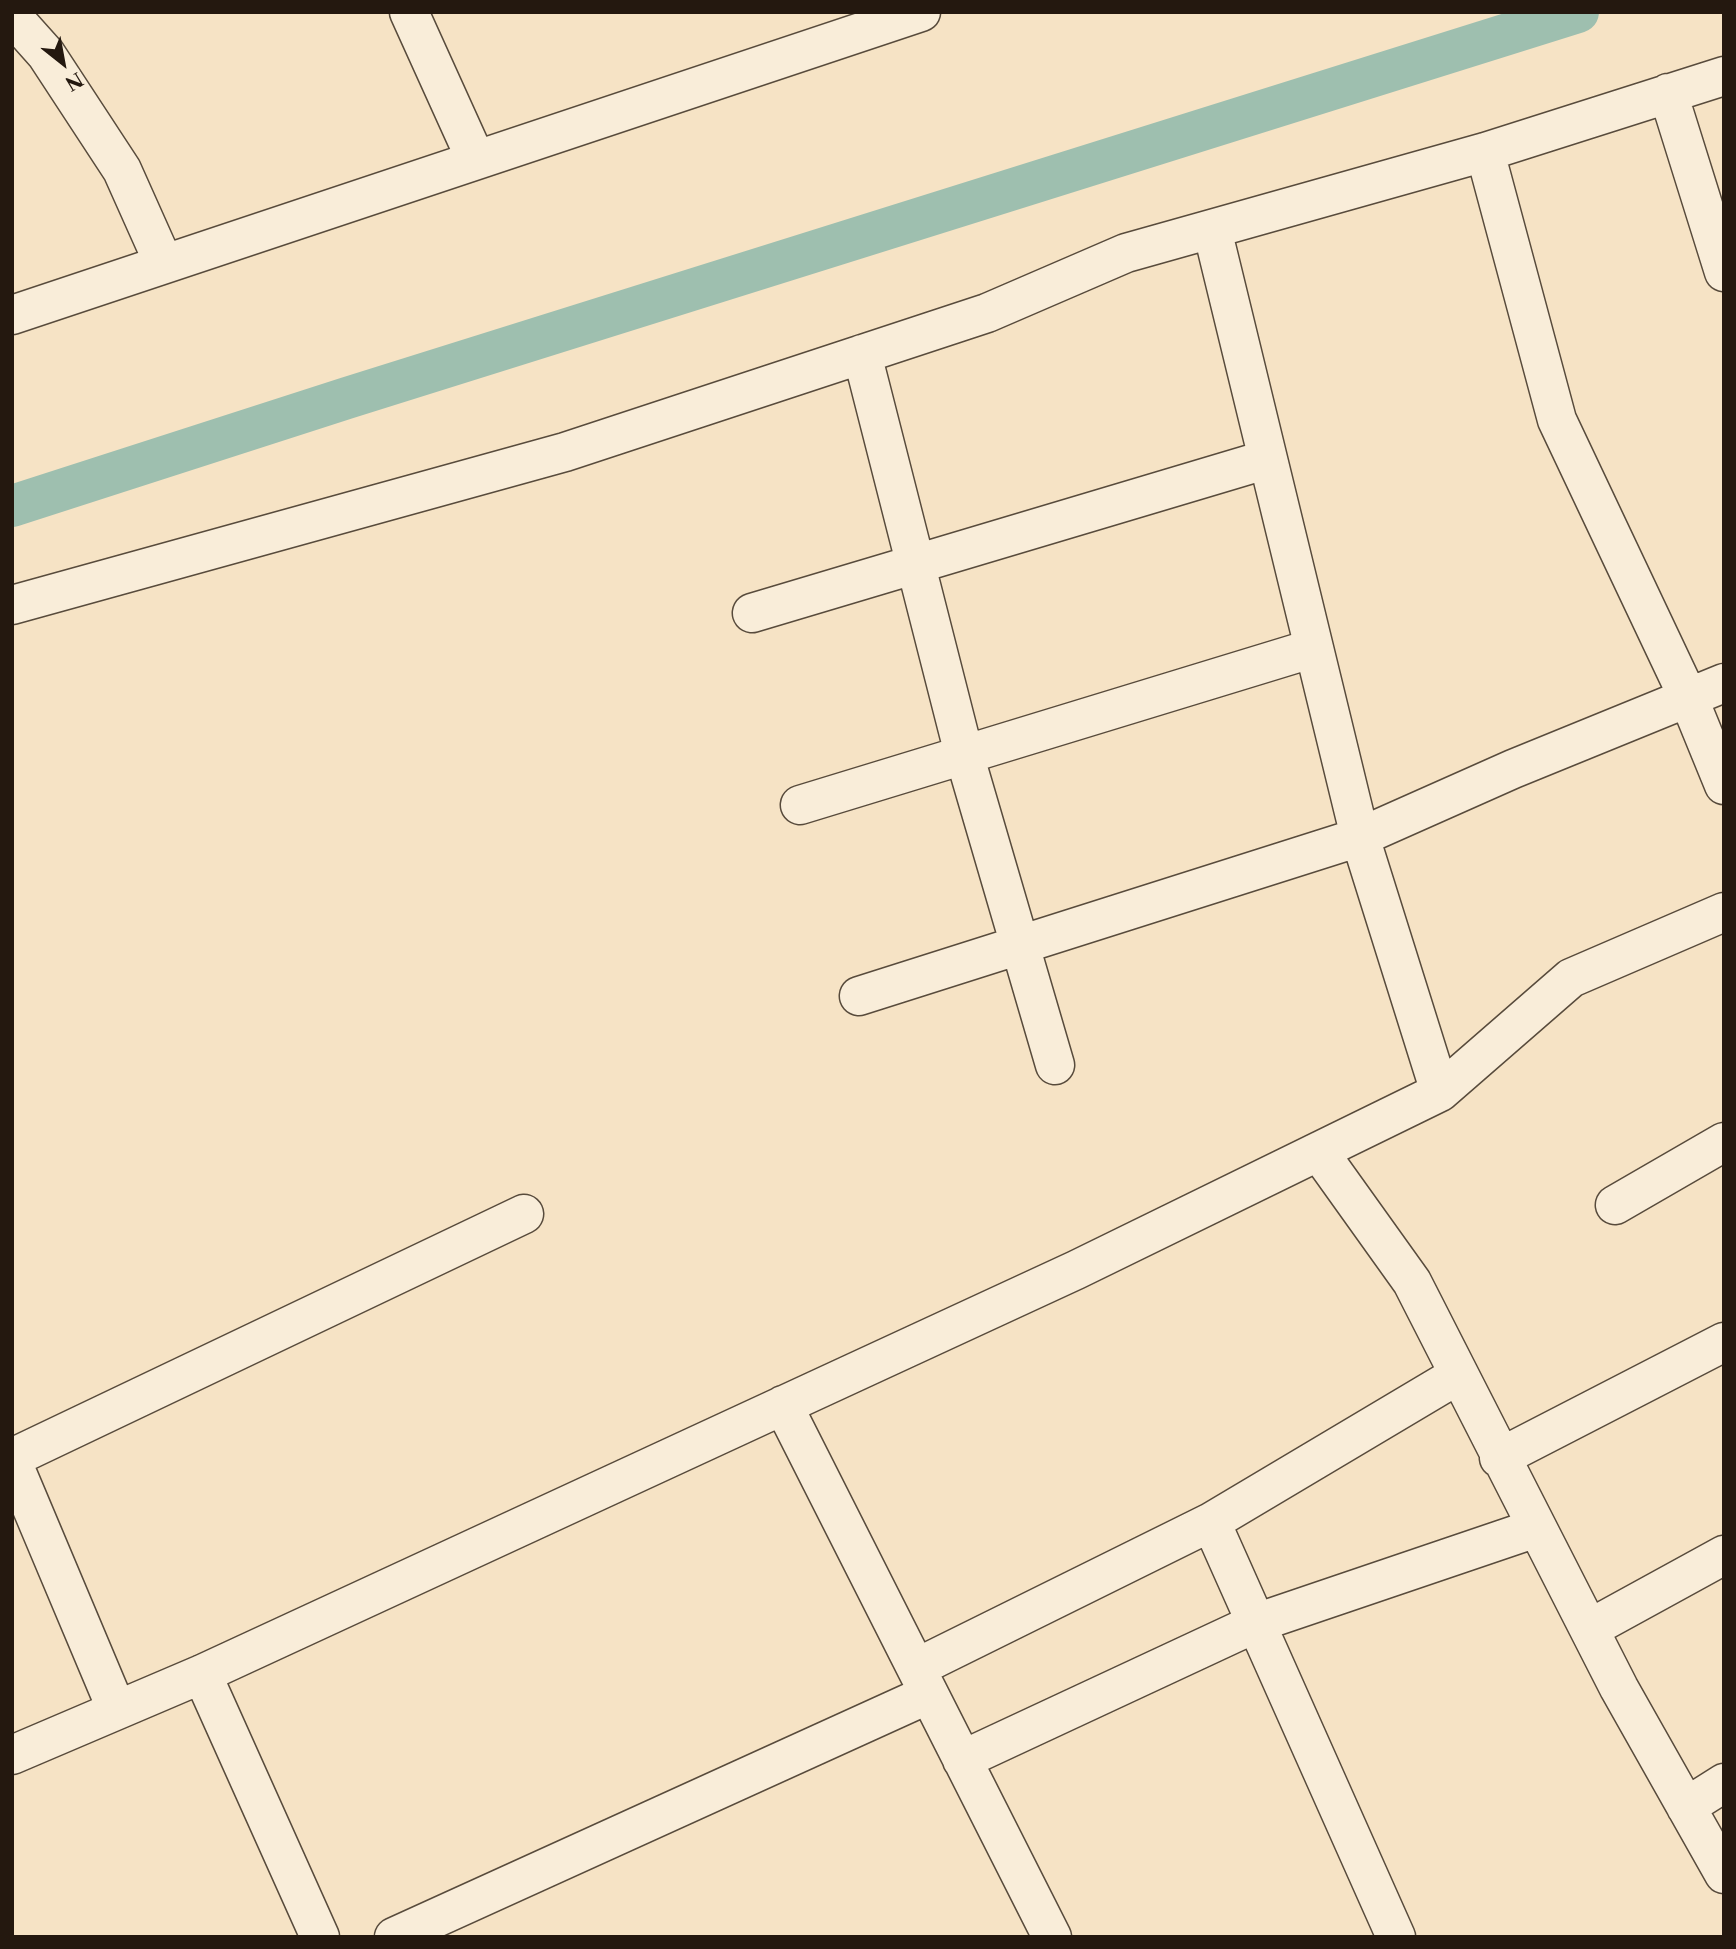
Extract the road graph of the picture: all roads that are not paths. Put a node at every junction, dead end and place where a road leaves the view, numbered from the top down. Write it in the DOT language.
graph roads {
  1 [pos="410,12"];
  2 [pos="921,12"];
  3 [pos="12,16"];
  4 [pos="1724,76"];
  5 [pos="1668,93"];
  6 [pos="1485,152"];
  7 [pos="476,160"];
  8 [pos="1212,229"];
  9 [pos="164,264"];
  10 [pos="1724,272"];
  11 [pos="12,315"];
  12 [pos="862,354"];
  13 [pos="1268,459"];
  14 [pos="917,564"];
  15 [pos="12,605"];
  16 [pos="752,613"];
  17 [pos="1314,648"];
  18 [pos="1724,682"];
  19 [pos="1688,697"];
  20 [pos="964,754"];
  21 [pos="1724,785"];
  22 [pos="800,805"];
  23 [pos="1360,837"];
  24 [pos="1724,912"];
  25 [pos="1018,945"];
  26 [pos="859,996"];
  27 [pos="1055,1065"];
  28 [pos="1440,1092"];
  29 [pos="1724,1142"];
  30 [pos="1320,1152"];
  31 [pos="1615,1205"];
  32 [pos="524,1214"];
  33 [pos="1724,1342"];
  34 [pos="1458,1375"];
  35 [pos="783,1405"];
  36 [pos="1499,1458"];
  37 [pos="12,1460"];
  38 [pos="1211,1522"];
  39 [pos="1536,1528"];
  40 [pos="1724,1555"];
  41 [pos="1256,1623"];
  42 [pos="1588,1629"];
  43 [pos="202,1674"];
  44 [pos="922,1681"];
  45 [pos="116,1708"];
  46 [pos="12,1755"];
  47 [pos="962,1760"];
  48 [pos="1724,1783"];
  49 [pos="1686,1807"];
  50 [pos="1724,1874"];
  51 [pos="320,1937"];
  52 [pos="394,1937"];
  53 [pos="1052,1937"];
  54 [pos="1396,1937"];
  1 -- 7 [label="street"];
  2 -- 7 [label="street"];
  3 -- 9 [label="street"];
  4 -- 5 [label="street"];
  5 -- 6 [label="street"];
  5 -- 10 [label="street"];
  6 -- 8 [label="street"];
  6 -- 19 [label="street"];
  7 -- 9 [label="street"];
  8 -- 12 [label="street"];
  8 -- 13 [label="street"];
  9 -- 11 [label="street"];
  12 -- 14 [label="street"];
  12 -- 15 [label="street"];
  13 -- 14 [label="street"];
  13 -- 17 [label="street"];
  14 -- 16 [label="street"];
  14 -- 20 [label="street"];
  17 -- 20 [label="street"];
  17 -- 23 [label="street"];
  18 -- 19 [label="street"];
  19 -- 21 [label="street"];
  19 -- 23 [label="street"];
  20 -- 22 [label="street"];
  20 -- 25 [label="street"];
  23 -- 25 [label="street"];
  23 -- 28 [label="street"];
  24 -- 28 [label="street"];
  25 -- 26 [label="street"];
  25 -- 27 [label="street"];
  28 -- 30 [label="street"];
  29 -- 31 [label="street"];
  30 -- 34 [label="street"];
  30 -- 35 [label="street"];
  32 -- 37 [label="street"];
  33 -- 36 [label="street"];
  34 -- 36 [label="street"];
  34 -- 38 [label="street"];
  35 -- 43 [label="street"];
  35 -- 44 [label="street"];
  36 -- 39 [label="street"];
  37 -- 45 [label="street"];
  38 -- 41 [label="street"];
  38 -- 44 [label="street"];
  39 -- 41 [label="street"];
  39 -- 42 [label="street"];
  40 -- 42 [label="street"];
  41 -- 47 [label="street"];
  41 -- 54 [label="street"];
  42 -- 49 [label="street"];
  43 -- 45 [label="street"];
  43 -- 51 [label="street"];
  44 -- 47 [label="street"];
  44 -- 52 [label="street"];
  45 -- 46 [label="street"];
  47 -- 53 [label="street"];
  48 -- 49 [label="street"];
  49 -- 50 [label="street"];
}
